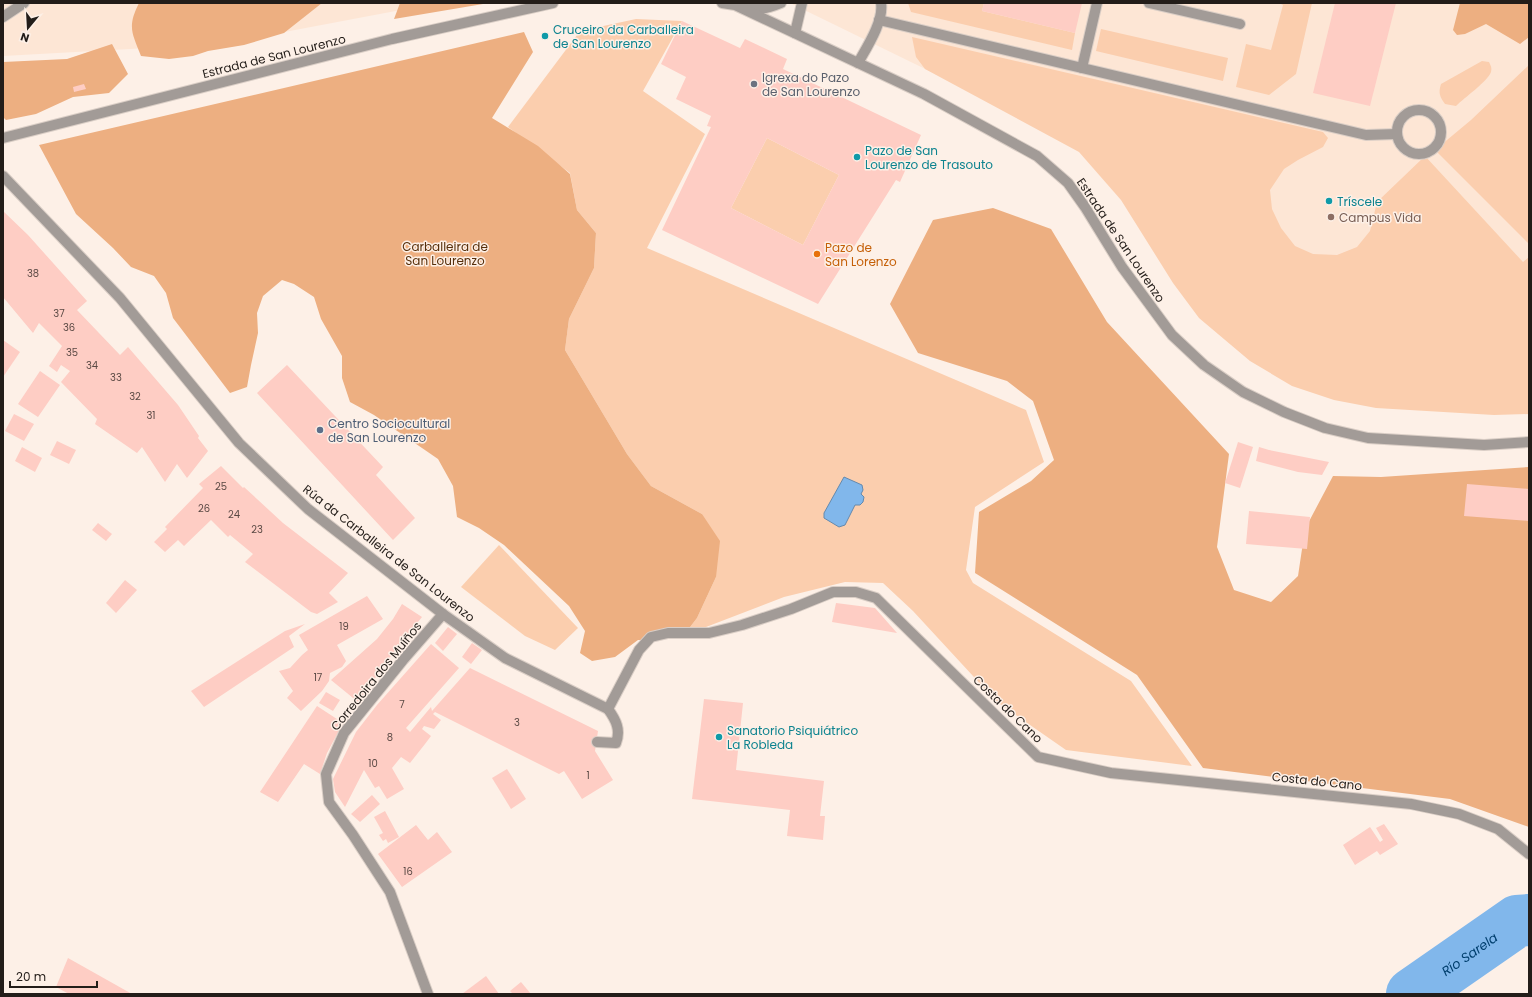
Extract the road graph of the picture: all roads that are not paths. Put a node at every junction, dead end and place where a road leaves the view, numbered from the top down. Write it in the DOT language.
graph roads {
  1 [pos="24,3"];
  2 [pos="553,3"];
  3 [pos="722,3"];
  4 [pos="780,3"];
  5 [pos="802,3"];
  6 [pos="881,3"];
  7 [pos="1097,3"];
  8 [pos="1149,3"];
  9 [pos="735,5"];
  10 [pos="3,17"];
  11 [pos="880,20"];
  12 [pos="1240,24"];
  13 [pos="795,33"];
  14 [pos="858,63"];
  15 [pos="1082,68"];
  16 [pos="1397,134"];
  17 [pos="3,138"];
  18 [pos="3,176"];
  19 [pos="1529,442"];
  20 [pos="443,614"];
  21 [pos="608,709"];
  22 [pos="596,742"];
  23 [pos="1529,854"];
  24 [pos="428,994"];
  1 -- 10 [label="street"];
  2 -- 17 [label="street, Estrada de San Lourenzo"];
  3 -- 9 [label="street, Estrada de San Lourenzo"];
  4 -- 9 [label="street"];
  5 -- 13 [label="street"];
  6 -- 11 [label="street"];
  7 -- 15 [label="street"];
  8 -- 12 [label="street"];
  9 -- 13 [label="street, Estrada de San Lourenzo"];
  11 -- 14 [label="street"];
  11 -- 15 [label="street"];
  13 -- 14 [label="street, Estrada de San Lourenzo"];
  14 -- 19 [label="street, Estrada de San Lourenzo"];
  15 -- 16 [label="street"];
  16 -- 16 [label="street"];
  18 -- 20 [label="street, Rúa da Carballeira de San Lourenzo"];
  20 -- 21 [label="street, Rúa da Carballeira de San Lourenzo"];
  20 -- 24 [label="street, Corredoira dos Muíños"];
  21 -- 22 [label="street"];
  21 -- 23 [label="street, Costa do Cano"];
}
